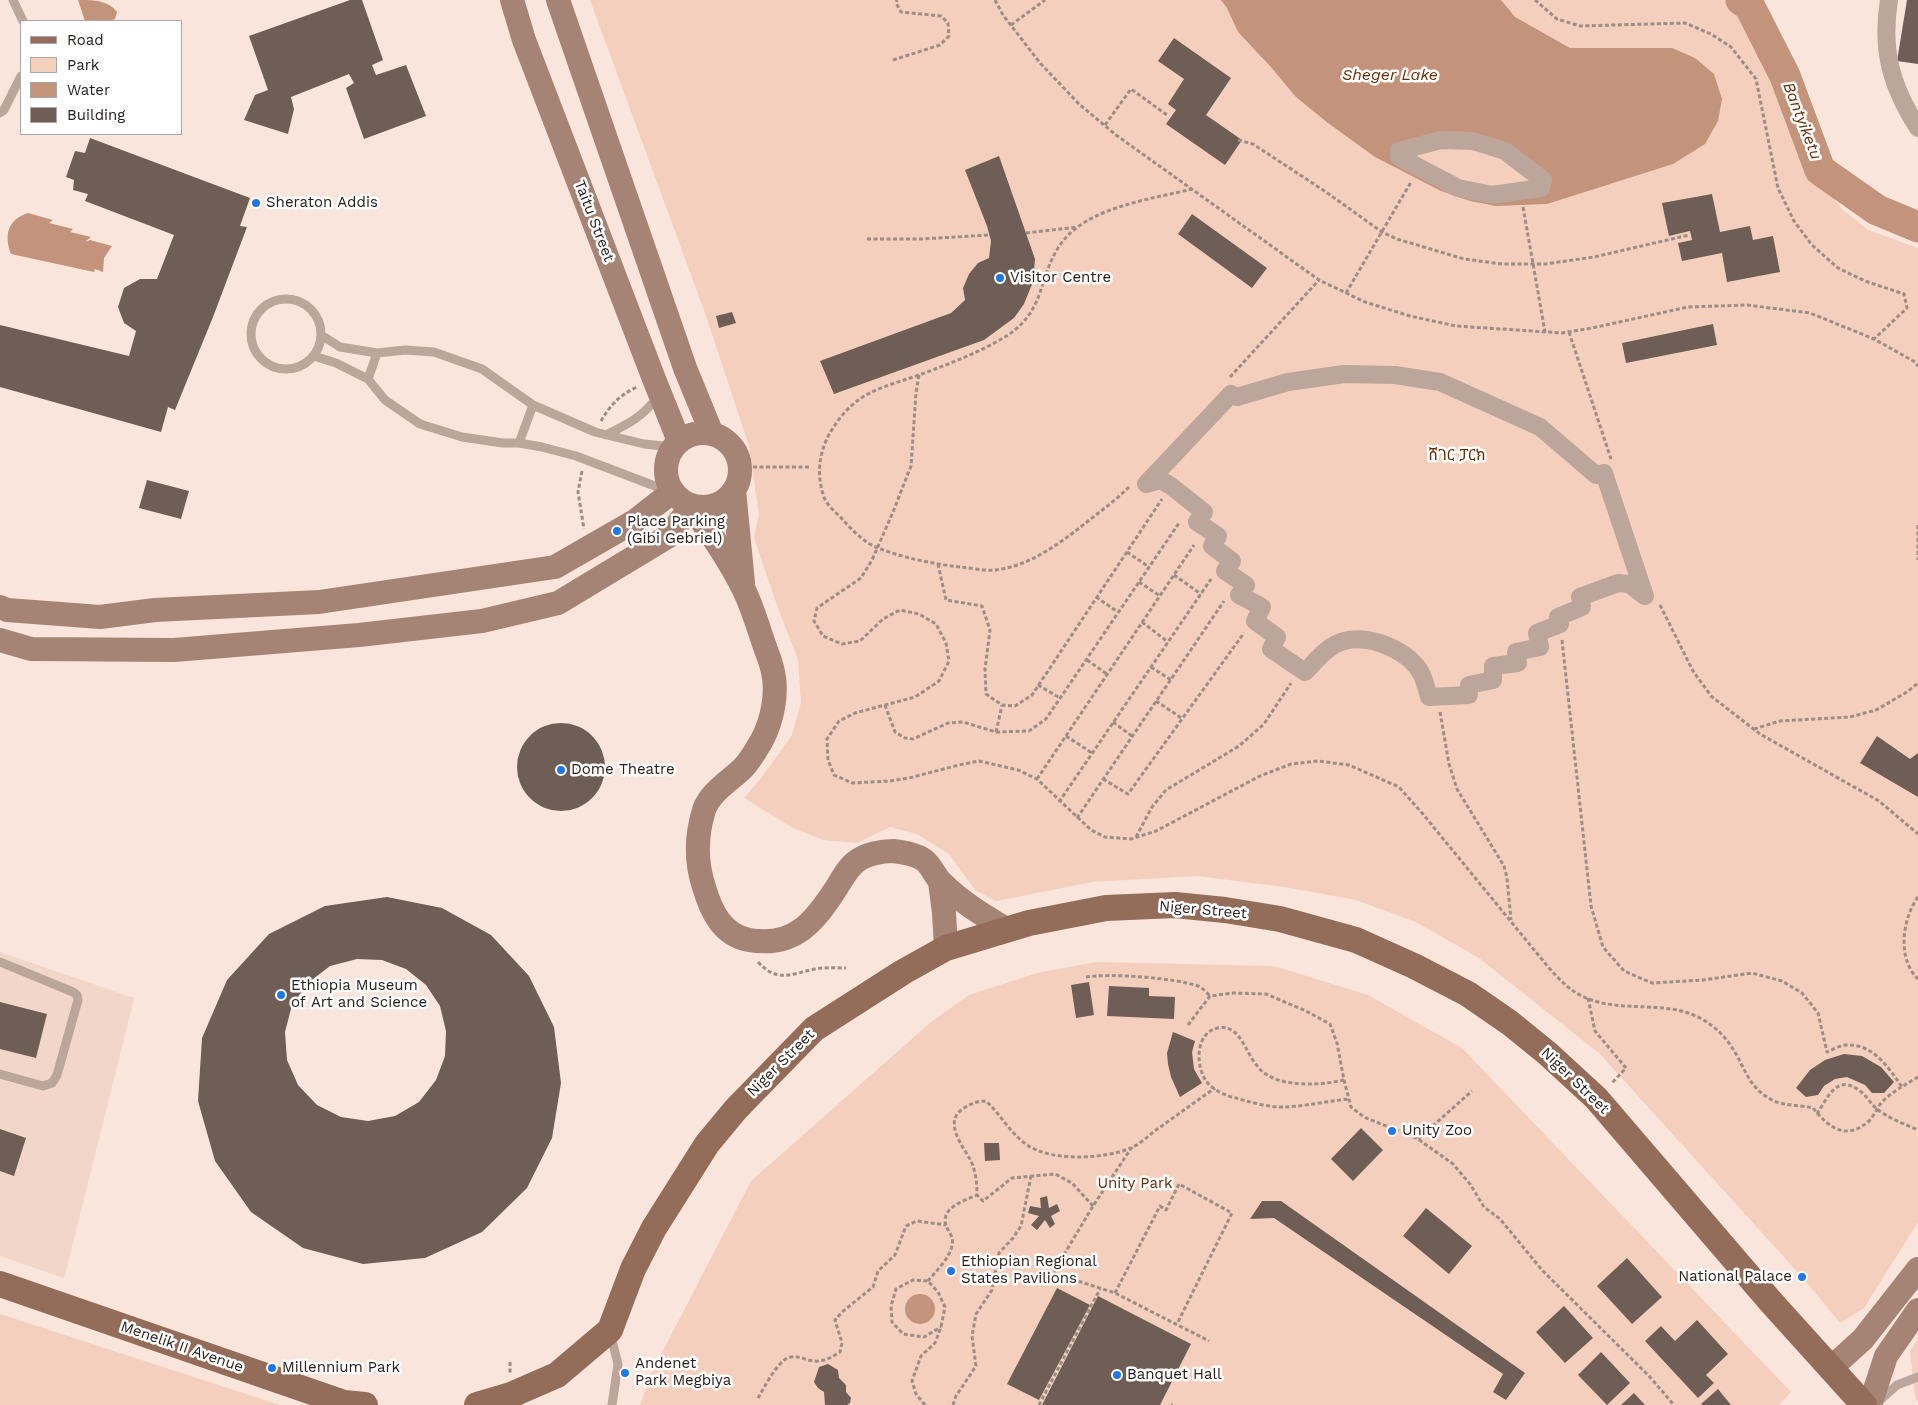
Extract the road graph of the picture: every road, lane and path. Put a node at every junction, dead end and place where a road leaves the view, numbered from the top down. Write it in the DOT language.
graph roads {
  1 [pos="13,0"];
  2 [pos="558,0"];
  3 [pos="897,0"];
  4 [pos="995,0"];
  5 [pos="1045,0"];
  6 [pos="1535,0"];
  7 [pos="1889,0"];
  8 [pos="517,1"];
  9 [pos="23,20"];
  10 [pos="1011,25"];
  11 [pos="894,60"];
  12 [pos="20,78"];
  13 [pos="0,113"];
  14 [pos="1166,115"];
  15 [pos="1105,125"];
  16 [pos="1918,128"];
  17 [pos="1238,140"];
  18 [pos="1413,178"];
  19 [pos="1543,180"];
  20 [pos="1192,190"];
  21 [pos="1523,206"];
  22 [pos="1078,227"];
  23 [pos="1382,232"];
  24 [pos="1026,233"];
  25 [pos="1689,234"];
  26 [pos="990,235"];
  27 [pos="867,239"];
  28 [pos="1533,264"];
  29 [pos="1318,280"];
  30 [pos="1346,293"];
  31 [pos="1545,332"];
  32 [pos="1569,332"];
  33 [pos="321,336"];
  34 [pos="1874,339"];
  35 [pos="377,353"];
  36 [pos="314,356"];
  37 [pos="1918,366"];
  38 [pos="919,375"];
  39 [pos="368,379"];
  40 [pos="1226,382"];
  41 [pos="660,394"];
  42 [pos="532,405"];
  43 [pos="712,434"];
  44 [pos="606,435"];
  45 [pos="520,443"];
  46 [pos="676,444"];
  47 [pos="1612,462"];
  48 [pos="740,467"];
  49 [pos="810,467"];
  50 [pos="1133,482"];
  51 [pos="1171,486"];
  52 [pos="734,490"];
  53 [pos="672,492"];
  54 [pos="1193,504"];
  55 [pos="691,506"];
  56 [pos="1918,525"];
  57 [pos="1206,527"];
  58 [pos="877,548"];
  59 [pos="1127,552"];
  60 [pos="1226,557"];
  61 [pos="1918,560"];
  62 [pos="938,564"];
  63 [pos="1149,567"];
  64 [pos="1174,575"];
  65 [pos="1238,580"];
  66 [pos="1139,582"];
  67 [pos="744,590"];
  68 [pos="1201,594"];
  69 [pos="1160,596"];
  70 [pos="1096,597"];
  71 [pos="1658,600"];
  72 [pos="0,607"];
  73 [pos="1262,607"];
  74 [pos="1118,612"];
  75 [pos="1142,622"];
  76 [pos="1560,624"];
  77 [pos="0,640"];
  78 [pos="1168,642"];
  79 [pos="1087,660"];
  80 [pos="1151,667"];
  81 [pos="1300,669"];
  82 [pos="1107,674"];
  83 [pos="1171,680"];
  84 [pos="1918,682"];
  85 [pos="1038,685"];
  86 [pos="1438,697"];
  87 [pos="1060,698"];
  88 [pos="1156,701"];
  89 [pos="885,705"];
  90 [pos="1002,705"];
  91 [pos="1183,719"];
  92 [pos="1113,722"];
  93 [pos="1754,730"];
  94 [pos="996,732"];
  95 [pos="1066,736"];
  96 [pos="1132,736"];
  97 [pos="1092,753"];
  98 [pos="1037,779"];
  99 [pos="1104,779"];
  100 [pos="1059,802"];
  101 [pos="1077,818"];
  102 [pos="1918,834"];
  103 [pos="1136,837"];
  104 [pos="940,882"];
  105 [pos="1918,897"];
  106 [pos="1511,920"];
  107 [pos="1006,929"];
  108 [pos="946,948"];
  109 [pos="756,959"];
  110 [pos="0,962"];
  111 [pos="846,968"];
  112 [pos="1086,977"];
  113 [pos="1918,979"];
  114 [pos="1210,996"];
  115 [pos="1588,998"];
  116 [pos="1188,1024"];
  117 [pos="0,1074"];
  118 [pos="1918,1077"];
  119 [pos="1344,1080"];
  120 [pos="1902,1087"];
  121 [pos="1215,1088"];
  122 [pos="1472,1091"];
  123 [pos="1596,1098"];
  124 [pos="1349,1099"];
  125 [pos="1877,1109"];
  126 [pos="1818,1114"];
  127 [pos="1918,1130"];
  128 [pos="1418,1139"];
  129 [pos="1132,1147"];
  130 [pos="1031,1176"];
  131 [pos="977,1195"];
  132 [pos="1093,1206"];
  133 [pos="946,1225"];
  134 [pos="1918,1269"];
  135 [pos="928,1281"];
  136 [pos="0,1284"];
  137 [pos="1100,1288"];
  138 [pos="1115,1293"];
  139 [pos="1918,1311"];
  140 [pos="1177,1324"];
  141 [pos="941,1328"];
  142 [pos="610,1330"];
  143 [pos="1209,1341"];
  144 [pos="1830,1369"];
  145 [pos="1918,1377"];
  146 [pos="758,1398"];
  147 [pos="364,1405"];
  148 [pos="477,1405"];
  149 [pos="612,1405"];
  150 [pos="925,1405"];
  151 [pos="953,1405"];
  152 [pos="1039,1405"];
  153 [pos="1674,1405"];
  154 [pos="1864,1405"];
  155 [pos="1870,1405"];
  156 [pos="1874,1405"];
  1 -- 9 [label="lane"];
  2 -- 43 [label="main road"];
  3 -- 11 [label="path"];
  4 -- 10 [label="path"];
  5 -- 10 [label="path"];
  6 -- 34 [label="path"];
  7 -- 16 [label="street"];
  8 -- 41 [label="main road, Taitu Street"];
  10 -- 15 [label="path"];
  12 -- 13 [label="lane"];
  14 -- 15 [label="path"];
  15 -- 20 [label="path"];
  17 -- 23 [label="path"];
  18 -- 23 [label="path"];
  19 -- 19 [label="street"];
  20 -- 22 [label="path"];
  20 -- 29 [label="path"];
  21 -- 28 [label="path"];
  22 -- 24 [label="path"];
  22 -- 38 [label="path"];
  23 -- 28 [label="path"];
  23 -- 30 [label="path"];
  25 -- 28 [label="path"];
  26 -- 27 [label="path"];
  28 -- 31 [label="path"];
  29 -- 30 [label="path"];
  29 -- 40 [label="path"];
  30 -- 31 [label="path"];
  31 -- 32 [label="path"];
  32 -- 34 [label="path"];
  32 -- 47 [label="path"];
  33 -- 35 [label="lane"];
  33 -- 36 [label="lane"];
  33 -- 36 [label="lane"];
  34 -- 37 [label="path"];
  35 -- 39 [label="lane"];
  35 -- 42 [label="lane"];
  36 -- 39 [label="lane"];
  38 -- 58 [label="path"];
  38 -- 58 [label="path"];
  39 -- 45 [label="lane"];
  41 -- 44 [label="lane"];
  41 -- 46 [label="main road, Taitu Street"];
  42 -- 44 [label="lane"];
  42 -- 45 [label="lane"];
  43 -- 46 [label="main road"];
  43 -- 48 [label="main road"];
  44 -- 46 [label="lane"];
  45 -- 53 [label="lane"];
  46 -- 53 [label="main road"];
  48 -- 49 [label="path"];
  48 -- 52 [label="main road"];
  50 -- 62 [label="path"];
  51 -- 54 [label="street"];
  51 -- 59 [label="path"];
  51 -- 76 [label="street"];
  52 -- 55 [label="main road"];
  52 -- 67 [label="main road"];
  53 -- 55 [label="main road"];
  53 -- 72 [label="main road"];
  54 -- 57 [label="street"];
  54 -- 63 [label="path"];
  55 -- 67 [label="main road"];
  55 -- 77 [label="main road"];
  56 -- 61 [label="path"];
  57 -- 60 [label="street"];
  57 -- 64 [label="path"];
  58 -- 62 [label="path"];
  58 -- 89 [label="path"];
  59 -- 63 [label="path"];
  59 -- 70 [label="path"];
  60 -- 65 [label="street"];
  60 -- 68 [label="path"];
  62 -- 90 [label="path"];
  63 -- 66 [label="path"];
  64 -- 68 [label="path"];
  64 -- 69 [label="path"];
  65 -- 73 [label="street"];
  65 -- 83 [label="path"];
  66 -- 69 [label="path"];
  66 -- 74 [label="path"];
  67 -- 104 [label="main road"];
  68 -- 78 [label="path"];
  69 -- 75 [label="path"];
  70 -- 74 [label="path"];
  70 -- 85 [label="path"];
  71 -- 93 [label="path"];
  73 -- 81 [label="street"];
  73 -- 91 [label="path"];
  74 -- 79 [label="path"];
  75 -- 78 [label="path"];
  75 -- 82 [label="path"];
  76 -- 86 [label="street"];
  76 -- 120 [label="path"];
  78 -- 80 [label="path"];
  79 -- 82 [label="path"];
  79 -- 87 [label="path"];
  80 -- 83 [label="path"];
  80 -- 92 [label="path"];
  81 -- 86 [label="street"];
  81 -- 103 [label="path"];
  82 -- 95 [label="path"];
  83 -- 88 [label="path"];
  84 -- 93 [label="path"];
  85 -- 87 [label="path"];
  85 -- 90 [label="path"];
  86 -- 106 [label="path"];
  87 -- 94 [label="path"];
  88 -- 91 [label="path"];
  88 -- 96 [label="path"];
  89 -- 94 [label="path"];
  89 -- 98 [label="path"];
  90 -- 94 [label="path"];
  91 -- 99 [label="path"];
  92 -- 96 [label="path"];
  92 -- 97 [label="path"];
  93 -- 102 [label="path"];
  95 -- 97 [label="path"];
  95 -- 98 [label="path"];
  96 -- 99 [label="path"];
  97 -- 100 [label="path"];
  98 -- 100 [label="path"];
  99 -- 101 [label="path"];
  100 -- 101 [label="path"];
  101 -- 103 [label="path"];
  103 -- 106 [label="path"];
  104 -- 107 [label="main road"];
  104 -- 108 [label="main road"];
  105 -- 113 [label="path"];
  106 -- 115 [label="path"];
  107 -- 108 [label="main road, Niger Street"];
  107 -- 123 [label="main road, Niger Street"];
  108 -- 142 [label="main road, Niger Street"];
  109 -- 111 [label="path"];
  110 -- 117 [label="lane"];
  112 -- 114 [label="path"];
  114 -- 116 [label="path"];
  114 -- 119 [label="path"];
  115 -- 123 [label="path"];
  115 -- 126 [label="path"];
  118 -- 120 [label="path"];
  119 -- 121 [label="path"];
  119 -- 124 [label="path"];
  120 -- 125 [label="path"];
  121 -- 124 [label="path"];
  121 -- 129 [label="path"];
  122 -- 128 [label="path"];
  123 -- 144 [label="main road, Niger Street"];
  124 -- 128 [label="path"];
  125 -- 126 [label="path"];
  125 -- 126 [label="path"];
  125 -- 127 [label="path"];
  128 -- 153 [label="path"];
  129 -- 131 [label="path"];
  129 -- 132 [label="path"];
  130 -- 131 [label="path"];
  130 -- 132 [label="path"];
  130 -- 151 [label="path"];
  131 -- 133 [label="path"];
  132 -- 137 [label="path"];
  133 -- 135 [label="path"];
  133 -- 146 [label="path"];
  134 -- 144 [label="main road"];
  135 -- 141 [label="path"];
  135 -- 141 [label="path"];
  136 -- 147 [label="main road, Menelik II Avenue"];
  137 -- 138 [label="path"];
  137 -- 152 [label="path"];
  138 -- 140 [label="path"];
  138 -- 140 [label="path"];
  139 -- 155 [label="main road"];
  140 -- 143 [label="path"];
  141 -- 150 [label="path"];
  142 -- 148 [label="main road, Niger Street"];
  142 -- 149 [label="lane"];
  144 -- 154 [label="main road, Niger Street"];
  145 -- 156 [label="lane"];
}
